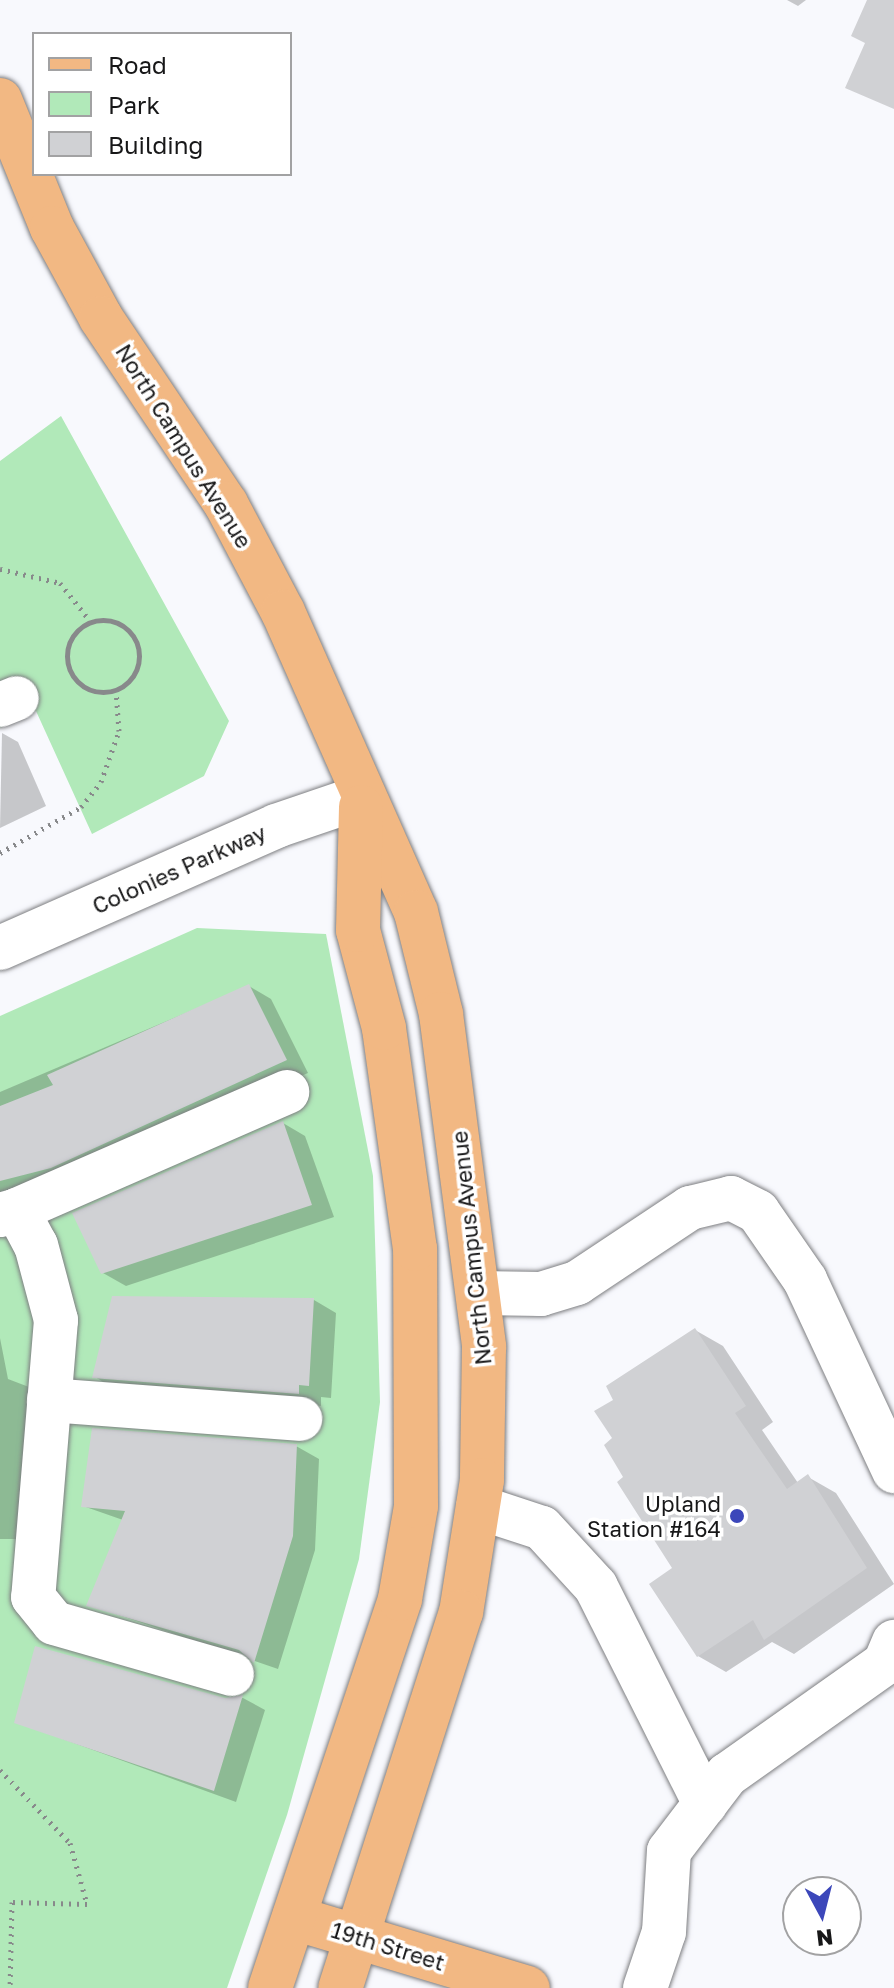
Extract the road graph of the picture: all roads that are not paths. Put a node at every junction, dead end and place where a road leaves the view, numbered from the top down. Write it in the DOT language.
graph roads {
  1 [pos="0,100"];
  2 [pos="361,797"];
  3 [pos="0,948"];
  4 [pos="287,1092"];
  5 [pos="8,1212"];
  6 [pos="479,1293"];
  7 [pos="49,1400"];
  8 [pos="300,1419"];
  9 [pos="894,1471"];
  10 [pos="478,1507"];
  11 [pos="894,1642"];
  12 [pos="232,1674"];
  13 [pos="705,1804"];
  14 [pos="294,1918"];
  15 [pos="358,1937"];
  16 [pos="270,1988"];
  17 [pos="340,1988"];
  18 [pos="528,1988"];
  19 [pos="645,1988"];
  1 -- 2 [label="main road, North Campus Avenue"];
  2 -- 3 [label="street, Colonies Parkway"];
  2 -- 6 [label="main road, North Campus Avenue"];
  2 -- 14 [label="main road, North Campus Avenue"];
  4 -- 5 [label="street"];
  5 -- 7 [label="street"];
  6 -- 9 [label="street"];
  6 -- 10 [label="main road, North Campus Avenue"];
  7 -- 8 [label="street"];
  7 -- 12 [label="street"];
  10 -- 13 [label="street"];
  10 -- 15 [label="main road, North Campus Avenue"];
  11 -- 13 [label="street"];
  13 -- 19 [label="street"];
  14 -- 15 [label="main road, 19th Street"];
  14 -- 16 [label="main road, North Campus Avenue"];
  15 -- 17 [label="main road, North Campus Avenue"];
  15 -- 18 [label="main road, 19th Street"];
}
